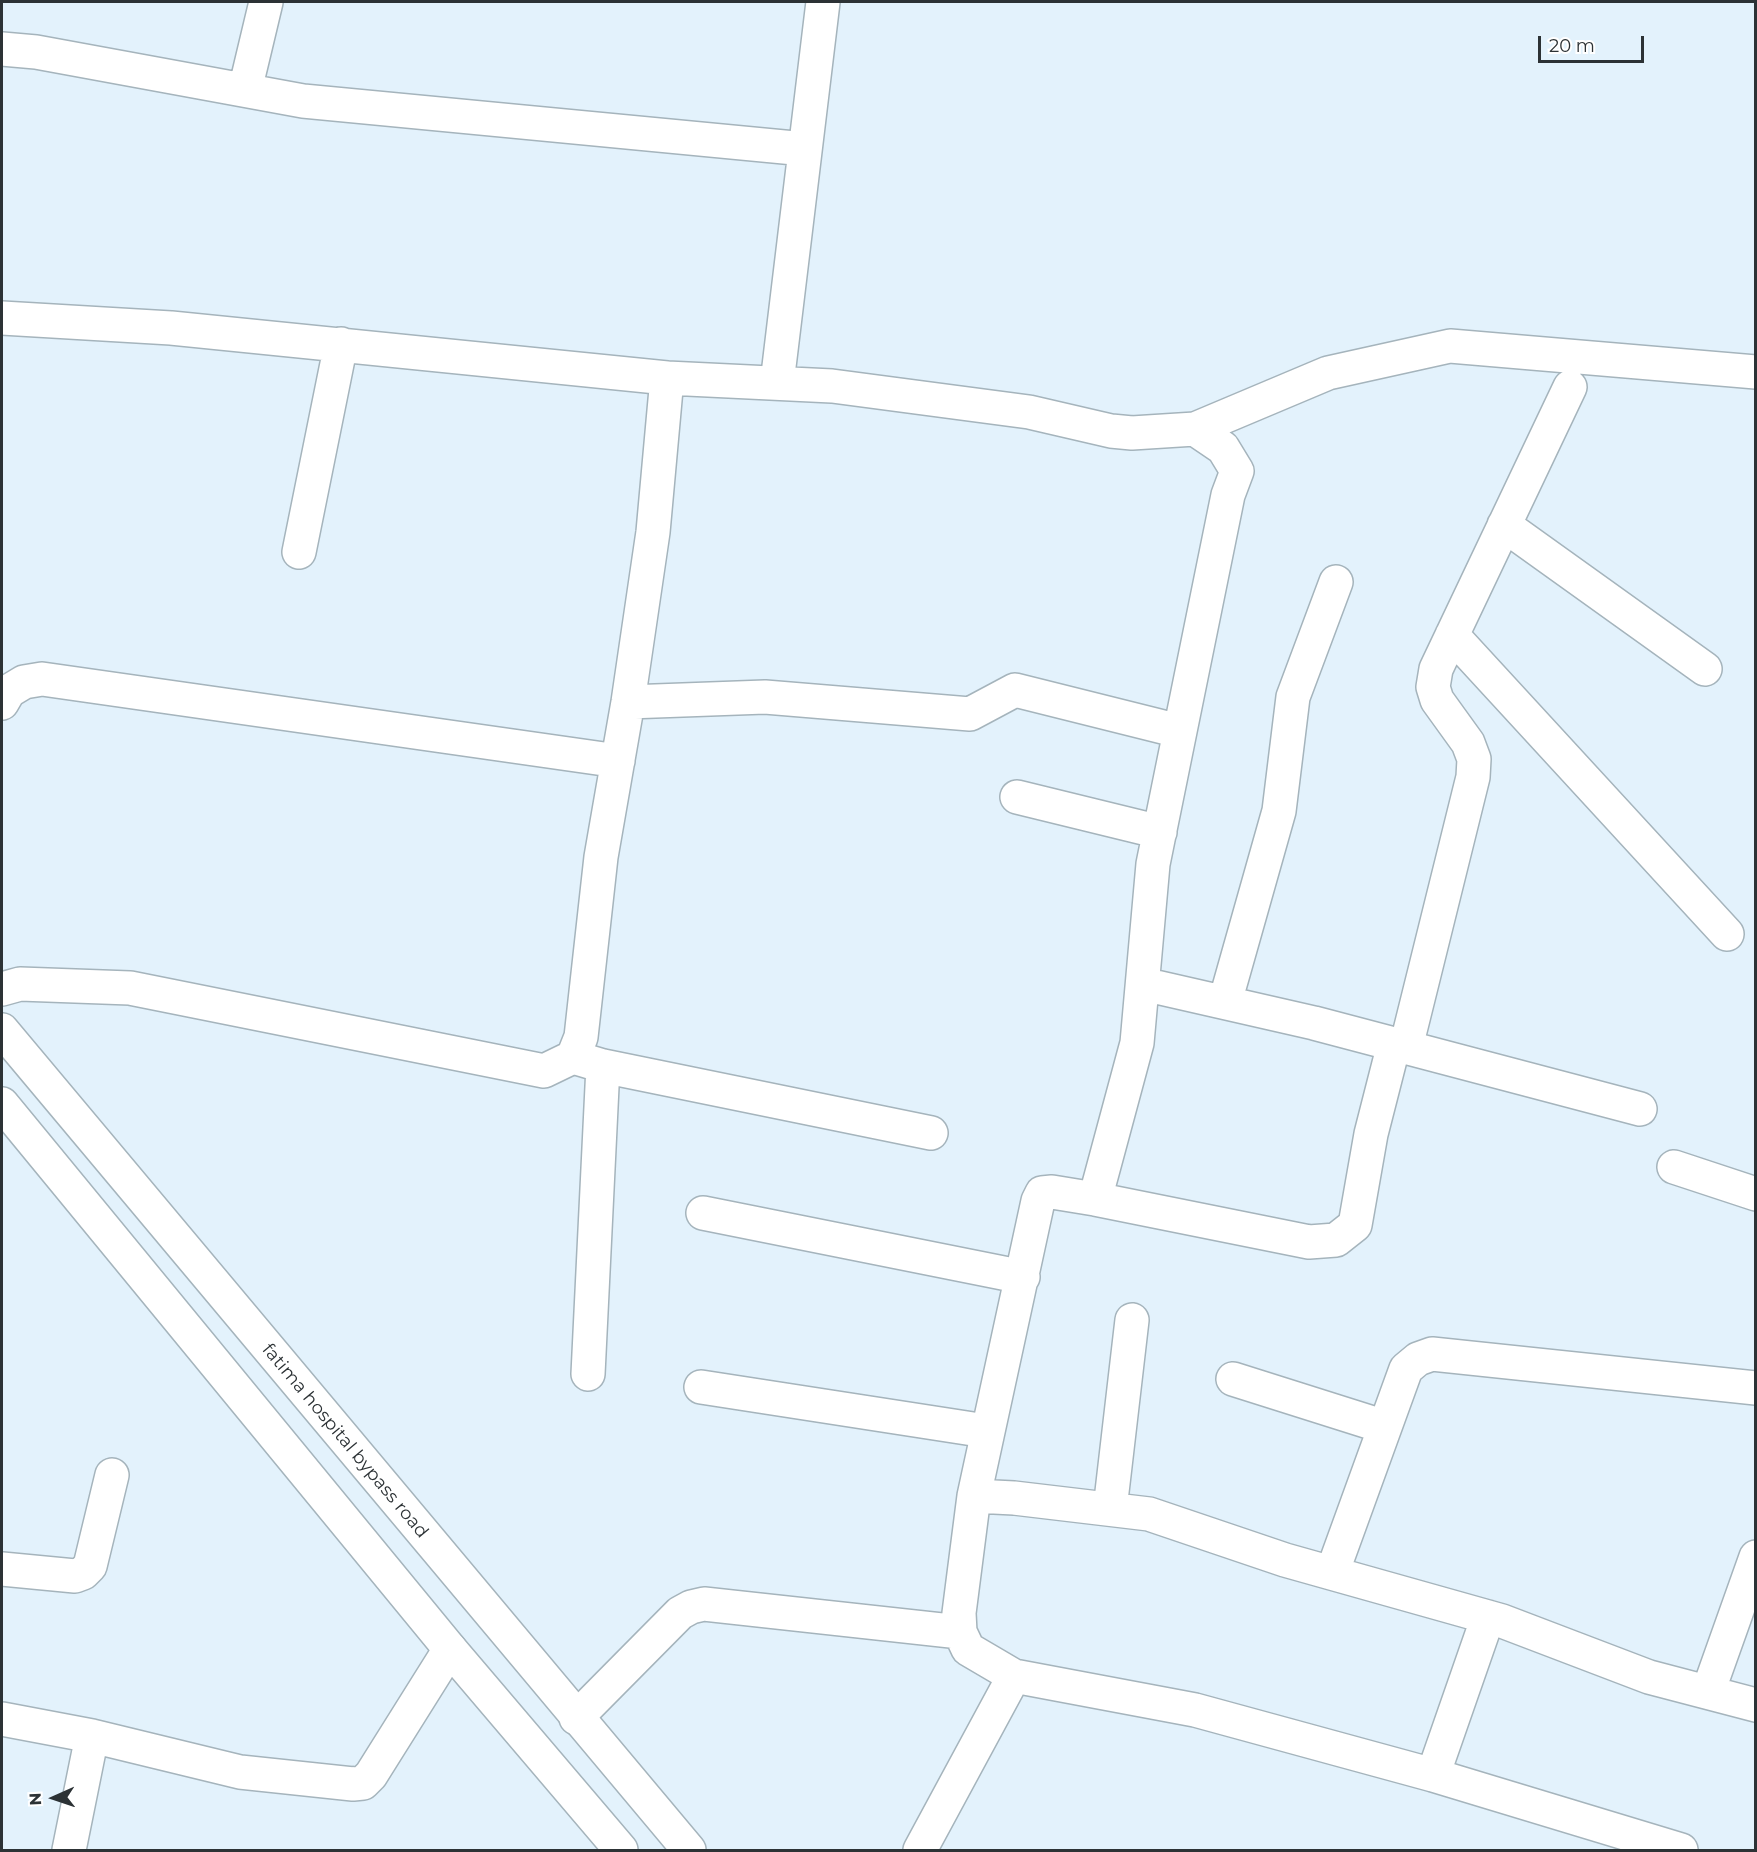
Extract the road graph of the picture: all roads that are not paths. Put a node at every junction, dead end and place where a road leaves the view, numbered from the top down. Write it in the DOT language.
graph roads {
  1 [pos="266,2"];
  2 [pos="823,2"];
  3 [pos="2,49"];
  4 [pos="245,90"];
  5 [pos="805,149"];
  6 [pos="2,318"];
  7 [pos="341,344"];
  8 [pos="1755,372"];
  9 [pos="667,378"];
  10 [pos="777,383"];
  11 [pos="1570,387"];
  12 [pos="1195,429"];
  13 [pos="1504,525"];
  14 [pos="300,552"];
  15 [pos="1336,582"];
  16 [pos="1452,635"];
  17 [pos="1704,669"];
  18 [pos="628,702"];
  19 [pos="2,703"];
  20 [pos="1179,732"];
  21 [pos="618,761"];
  22 [pos="1017,797"];
  23 [pos="1160,832"];
  24 [pos="1727,934"];
  25 [pos="1143,984"];
  26 [pos="2,989"];
  27 [pos="1225,1002"];
  28 [pos="2,1030"];
  29 [pos="1400,1045"];
  30 [pos="588,1062"];
  31 [pos="2,1104"];
  32 [pos="1640,1109"];
  33 [pos="931,1133"];
  34 [pos="1674,1167"];
  35 [pos="1755,1194"];
  36 [pos="1095,1199"];
  37 [pos="703,1213"];
  38 [pos="1023,1277"];
  39 [pos="1132,1320"];
  40 [pos="588,1374"];
  41 [pos="1233,1379"];
  42 [pos="701,1387"];
  43 [pos="1755,1388"];
  44 [pos="1385,1427"];
  45 [pos="986,1431"];
  46 [pos="112,1475"];
  47 [pos="974,1496"];
  48 [pos="1110,1509"];
  49 [pos="411,1520"];
  50 [pos="371,1553"];
  51 [pos="1755,1557"];
  52 [pos="2,1569"];
  53 [pos="1332,1573"];
  54 [pos="1488,1617"];
  55 [pos="960,1632"];
  56 [pos="450,1649"];
  57 [pos="1014,1676"];
  58 [pos="1708,1692"];
  59 [pos="1755,1705"];
  60 [pos="576,1718"];
  61 [pos="2,1719"];
  62 [pos="92,1736"];
  63 [pos="1433,1775"];
  64 [pos="69,1851"];
  65 [pos="621,1851"];
  66 [pos="689,1851"];
  67 [pos="920,1851"];
  68 [pos="1681,1851"];
  1 -- 4 [label="main road"];
  2 -- 5 [label="main road"];
  3 -- 4 [label="main road"];
  4 -- 5 [label="main road"];
  5 -- 10 [label="main road"];
  6 -- 7 [label="main road"];
  7 -- 9 [label="main road"];
  7 -- 14 [label="main road"];
  8 -- 12 [label="main road"];
  9 -- 10 [label="main road"];
  9 -- 18 [label="main road"];
  10 -- 12 [label="main road"];
  11 -- 13 [label="main road"];
  12 -- 20 [label="main road"];
  13 -- 16 [label="main road"];
  13 -- 17 [label="main road"];
  15 -- 27 [label="main road"];
  16 -- 24 [label="main road"];
  16 -- 29 [label="main road"];
  18 -- 20 [label="main road"];
  18 -- 21 [label="main road"];
  19 -- 21 [label="main road"];
  20 -- 23 [label="main road"];
  21 -- 30 [label="main road"];
  22 -- 23 [label="main road"];
  23 -- 25 [label="main road"];
  25 -- 27 [label="main road"];
  25 -- 36 [label="main road"];
  26 -- 30 [label="main road"];
  27 -- 29 [label="main road"];
  28 -- 49 [label="main road, fatima hospital bypass road"];
  29 -- 32 [label="main road"];
  29 -- 36 [label="main road"];
  30 -- 33 [label="main road"];
  30 -- 40 [label="main road"];
  31 -- 50 [label="main road"];
  34 -- 35 [label="main road"];
  36 -- 38 [label="main road"];
  37 -- 38 [label="main road"];
  38 -- 45 [label="main road"];
  39 -- 48 [label="main road"];
  41 -- 44 [label="main road"];
  42 -- 45 [label="main road"];
  43 -- 44 [label="main road"];
  44 -- 53 [label="main road"];
  45 -- 47 [label="main road"];
  46 -- 52 [label="main road"];
  47 -- 48 [label="main road"];
  47 -- 55 [label="main road"];
  48 -- 53 [label="main road"];
  49 -- 50 [label="main road"];
  49 -- 60 [label="main road, fatima hospital bypass road"];
  50 -- 56 [label="main road"];
  51 -- 58 [label="main road"];
  53 -- 54 [label="main road"];
  54 -- 58 [label="main road"];
  54 -- 63 [label="main road"];
  55 -- 57 [label="main road"];
  55 -- 60 [label="main road"];
  56 -- 62 [label="main road"];
  56 -- 65 [label="main road"];
  57 -- 63 [label="main road"];
  57 -- 67 [label="main road"];
  58 -- 59 [label="main road"];
  60 -- 66 [label="main road, fatima hospital bypass road"];
  61 -- 62 [label="main road"];
  62 -- 64 [label="main road"];
  63 -- 68 [label="main road"];
}
